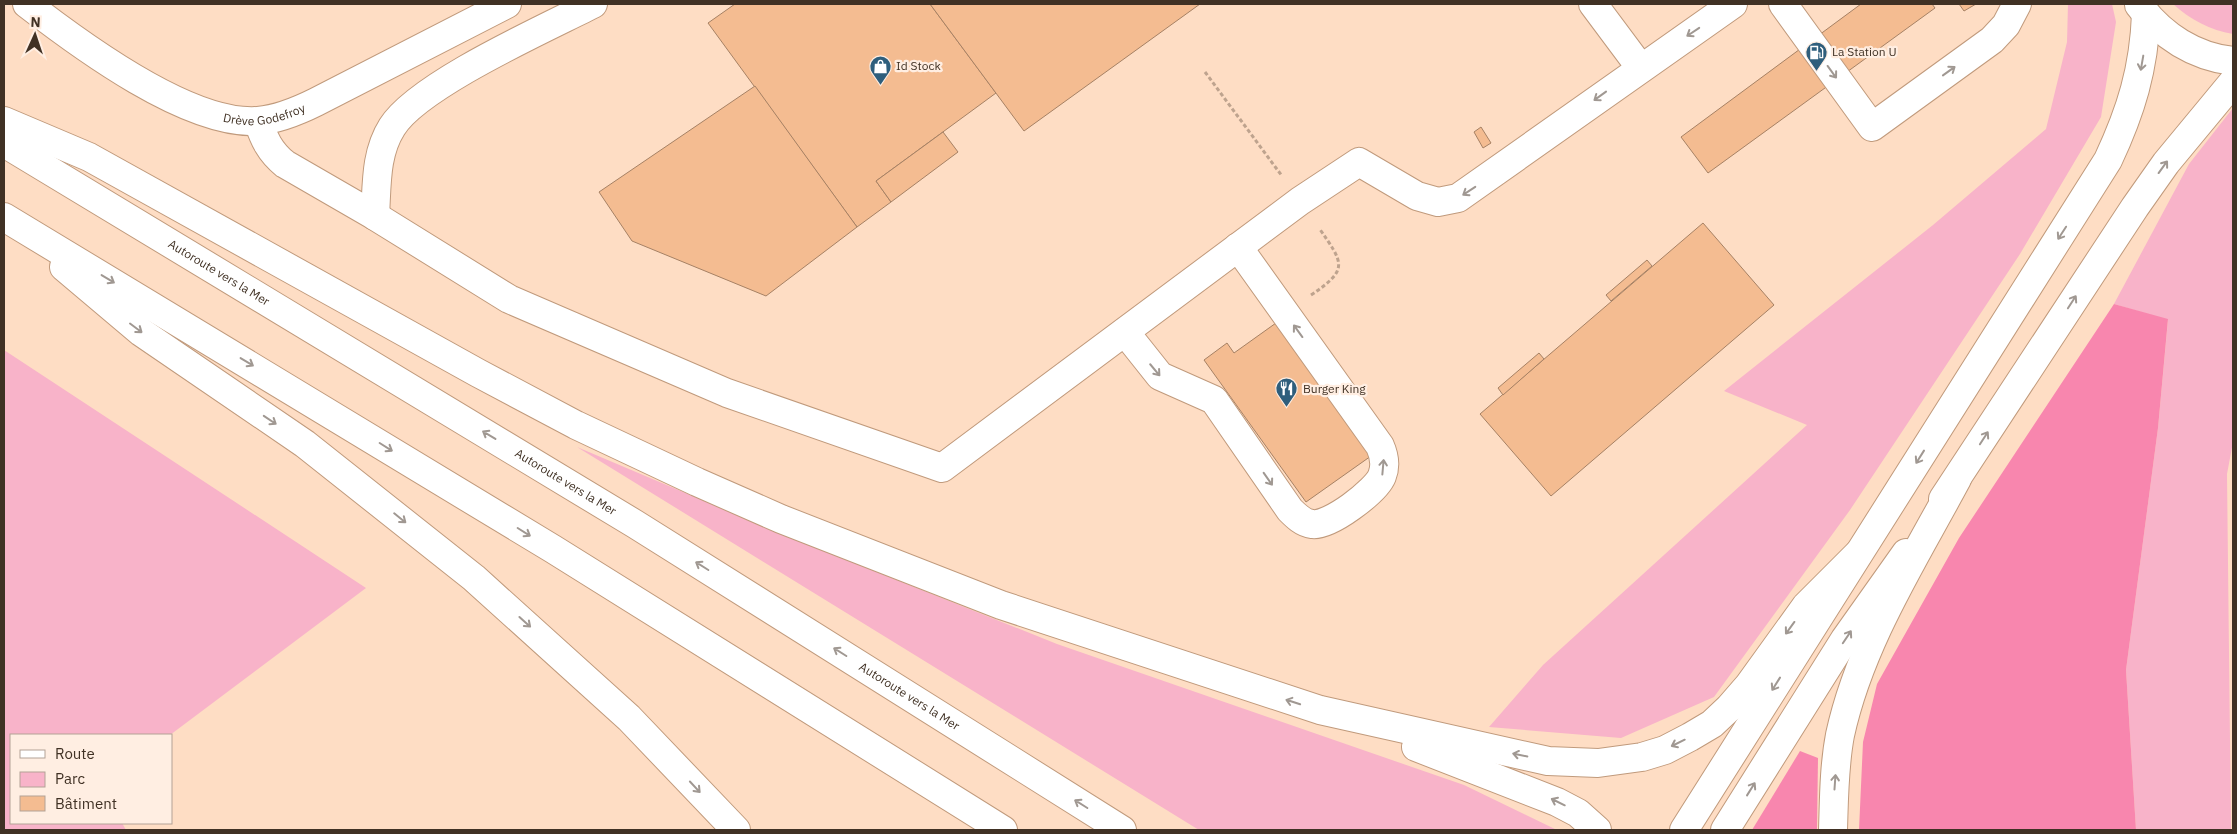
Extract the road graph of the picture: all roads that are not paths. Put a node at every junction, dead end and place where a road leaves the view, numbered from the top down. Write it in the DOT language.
graph roads {
  1 [pos="507,4"];
  2 [pos="593,4"];
  3 [pos="1592,4"];
  4 [pos="1733,4"];
  5 [pos="1783,4"];
  6 [pos="2017,4"];
  7 [pos="30,5"];
  8 [pos="2142,9"];
  9 [pos="2233,62"];
  10 [pos="1640,68"];
  11 [pos="2233,82"];
  12 [pos="4,121"];
  13 [pos="258,121"];
  14 [pos="4,142"];
  15 [pos="375,216"];
  16 [pos="12,222"];
  17 [pos="1238,247"];
  18 [pos="1125,332"];
  19 [pos="1957,479"];
  20 [pos="1858,554"];
  21 [pos="1320,710"];
  22 [pos="736,830"];
  23 [pos="1003,830"];
  24 [pos="1122,830"];
  25 [pos="1597,830"];
  26 [pos="1684,830"];
  27 [pos="1725,830"];
  28 [pos="1833,830"];
  1 -- 13 [label="main road, Drève Godefroy"];
  2 -- 15 [label="main road"];
  3 -- 10 [label="main road"];
  4 -- 10 [label="main road, one-way"];
  5 -- 6 [label="main road, one-way"];
  7 -- 13 [label="main road, Drève Godefroy"];
  8 -- 9 [label="main road"];
  8 -- 20 [label="main road, one-way"];
  10 -- 17 [label="main road, one-way"];
  19 -- 11 [label="main road, one-way"];
  21 -- 12 [label="main road, one-way"];
  13 -- 15 [label="main road"];
  24 -- 14 [label="main road, Autoroute vers la Mer, one-way"];
  15 -- 18 [label="main road"];
  16 -- 22 [label="main road, one-way"];
  16 -- 23 [label="main road, one-way"];
  17 -- 18 [label="main road"];
  18 -- 17 [label="main road, one-way"];
  27 -- 19 [label="main road, one-way"];
  28 -- 19 [label="main road, one-way"];
  20 -- 21 [label="main road, one-way"];
  20 -- 26 [label="main road, one-way"];
  25 -- 21 [label="main road, one-way"];
}
